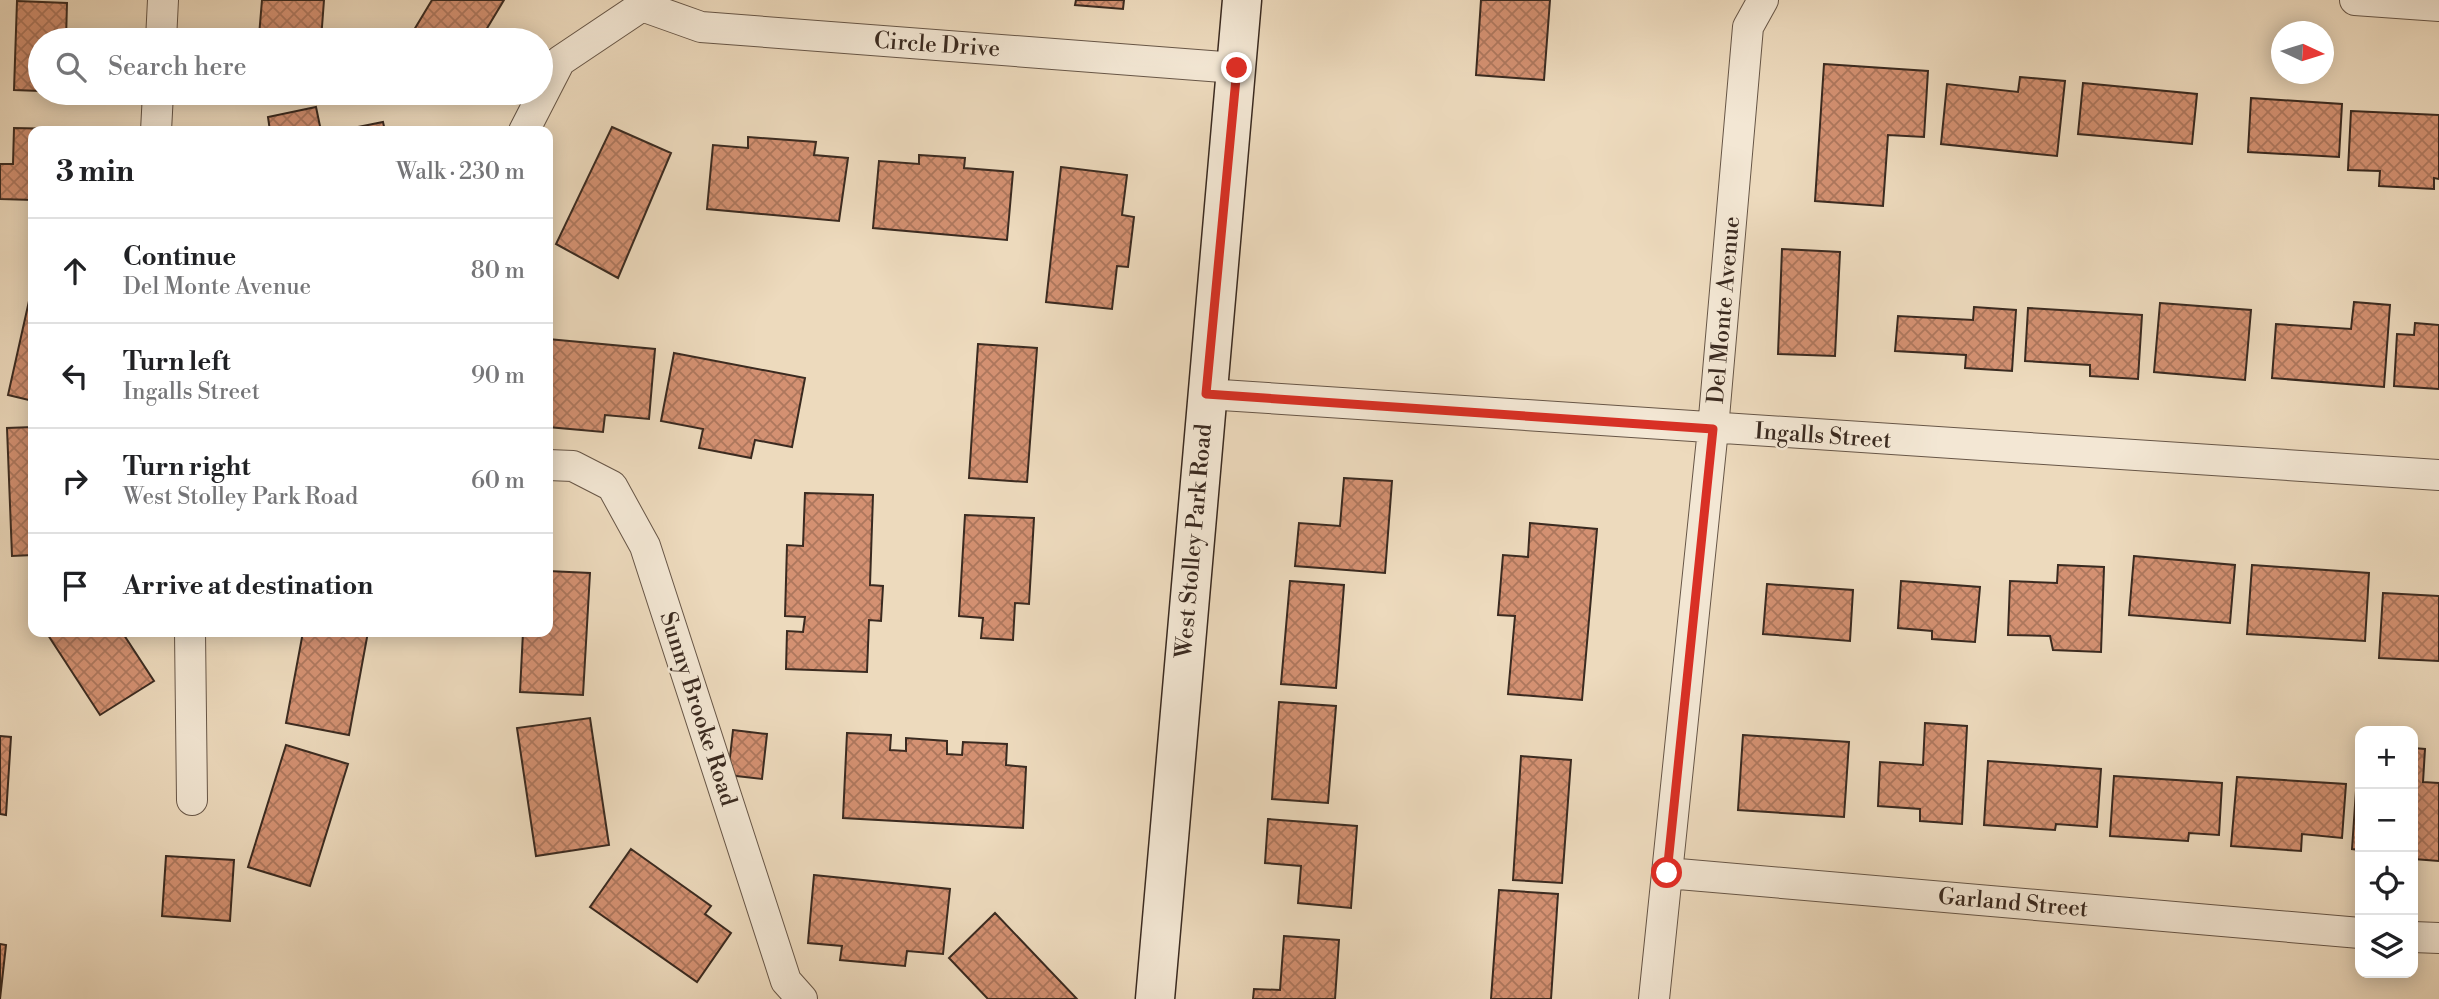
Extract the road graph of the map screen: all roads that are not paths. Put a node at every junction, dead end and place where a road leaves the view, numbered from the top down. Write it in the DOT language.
graph roads {
  1 [pos="163,0"];
  2 [pos="1242,0"];
  3 [pos="1763,0"];
  4 [pos="2356,0"];
  5 [pos="642,3"];
  6 [pos="2439,6"];
  7 [pos="162,28"];
  8 [pos="1237,68"];
  9 [pos="553,73"];
  10 [pos="157,105"];
  11 [pos="537,105"];
  12 [pos="156,126"];
  13 [pos="526,126"];
  14 [pos="1206,394"];
  15 [pos="1713,429"];
  16 [pos="553,465"];
  17 [pos="2439,475"];
  18 [pos="190,637"];
  19 [pos="192,800"];
  20 [pos="1667,873"];
  21 [pos="2355,933"];
  22 [pos="2418,937"];
  23 [pos="2439,938"];
  24 [pos="802,999"];
  25 [pos="1155,999"];
  26 [pos="1654,999"];
  1 -- 7 [label="street"];
  2 -- 8 [label="main road, West Stolley Park Road"];
  3 -- 15 [label="street, Del Monte Avenue"];
  4 -- 6 [label="street"];
  5 -- 8 [label="street, Circle Drive"];
  5 -- 9 [label="street, Circle Drive"];
  8 -- 14 [label="main road, West Stolley Park Road"];
  10 -- 12 [label="street"];
  11 -- 13 [label="street, Circle Drive"];
  14 -- 15 [label="street, Ingalls Street"];
  14 -- 25 [label="main road, West Stolley Park Road"];
  15 -- 17 [label="street, Ingalls Street"];
  15 -- 20 [label="street, Del Monte Avenue"];
  16 -- 24 [label="street, Sunny Brooke Road"];
  18 -- 19 [label="street"];
  20 -- 21 [label="street, Garland Street"];
  20 -- 26 [label="street, Del Monte Avenue"];
  22 -- 23 [label="street"];
}
